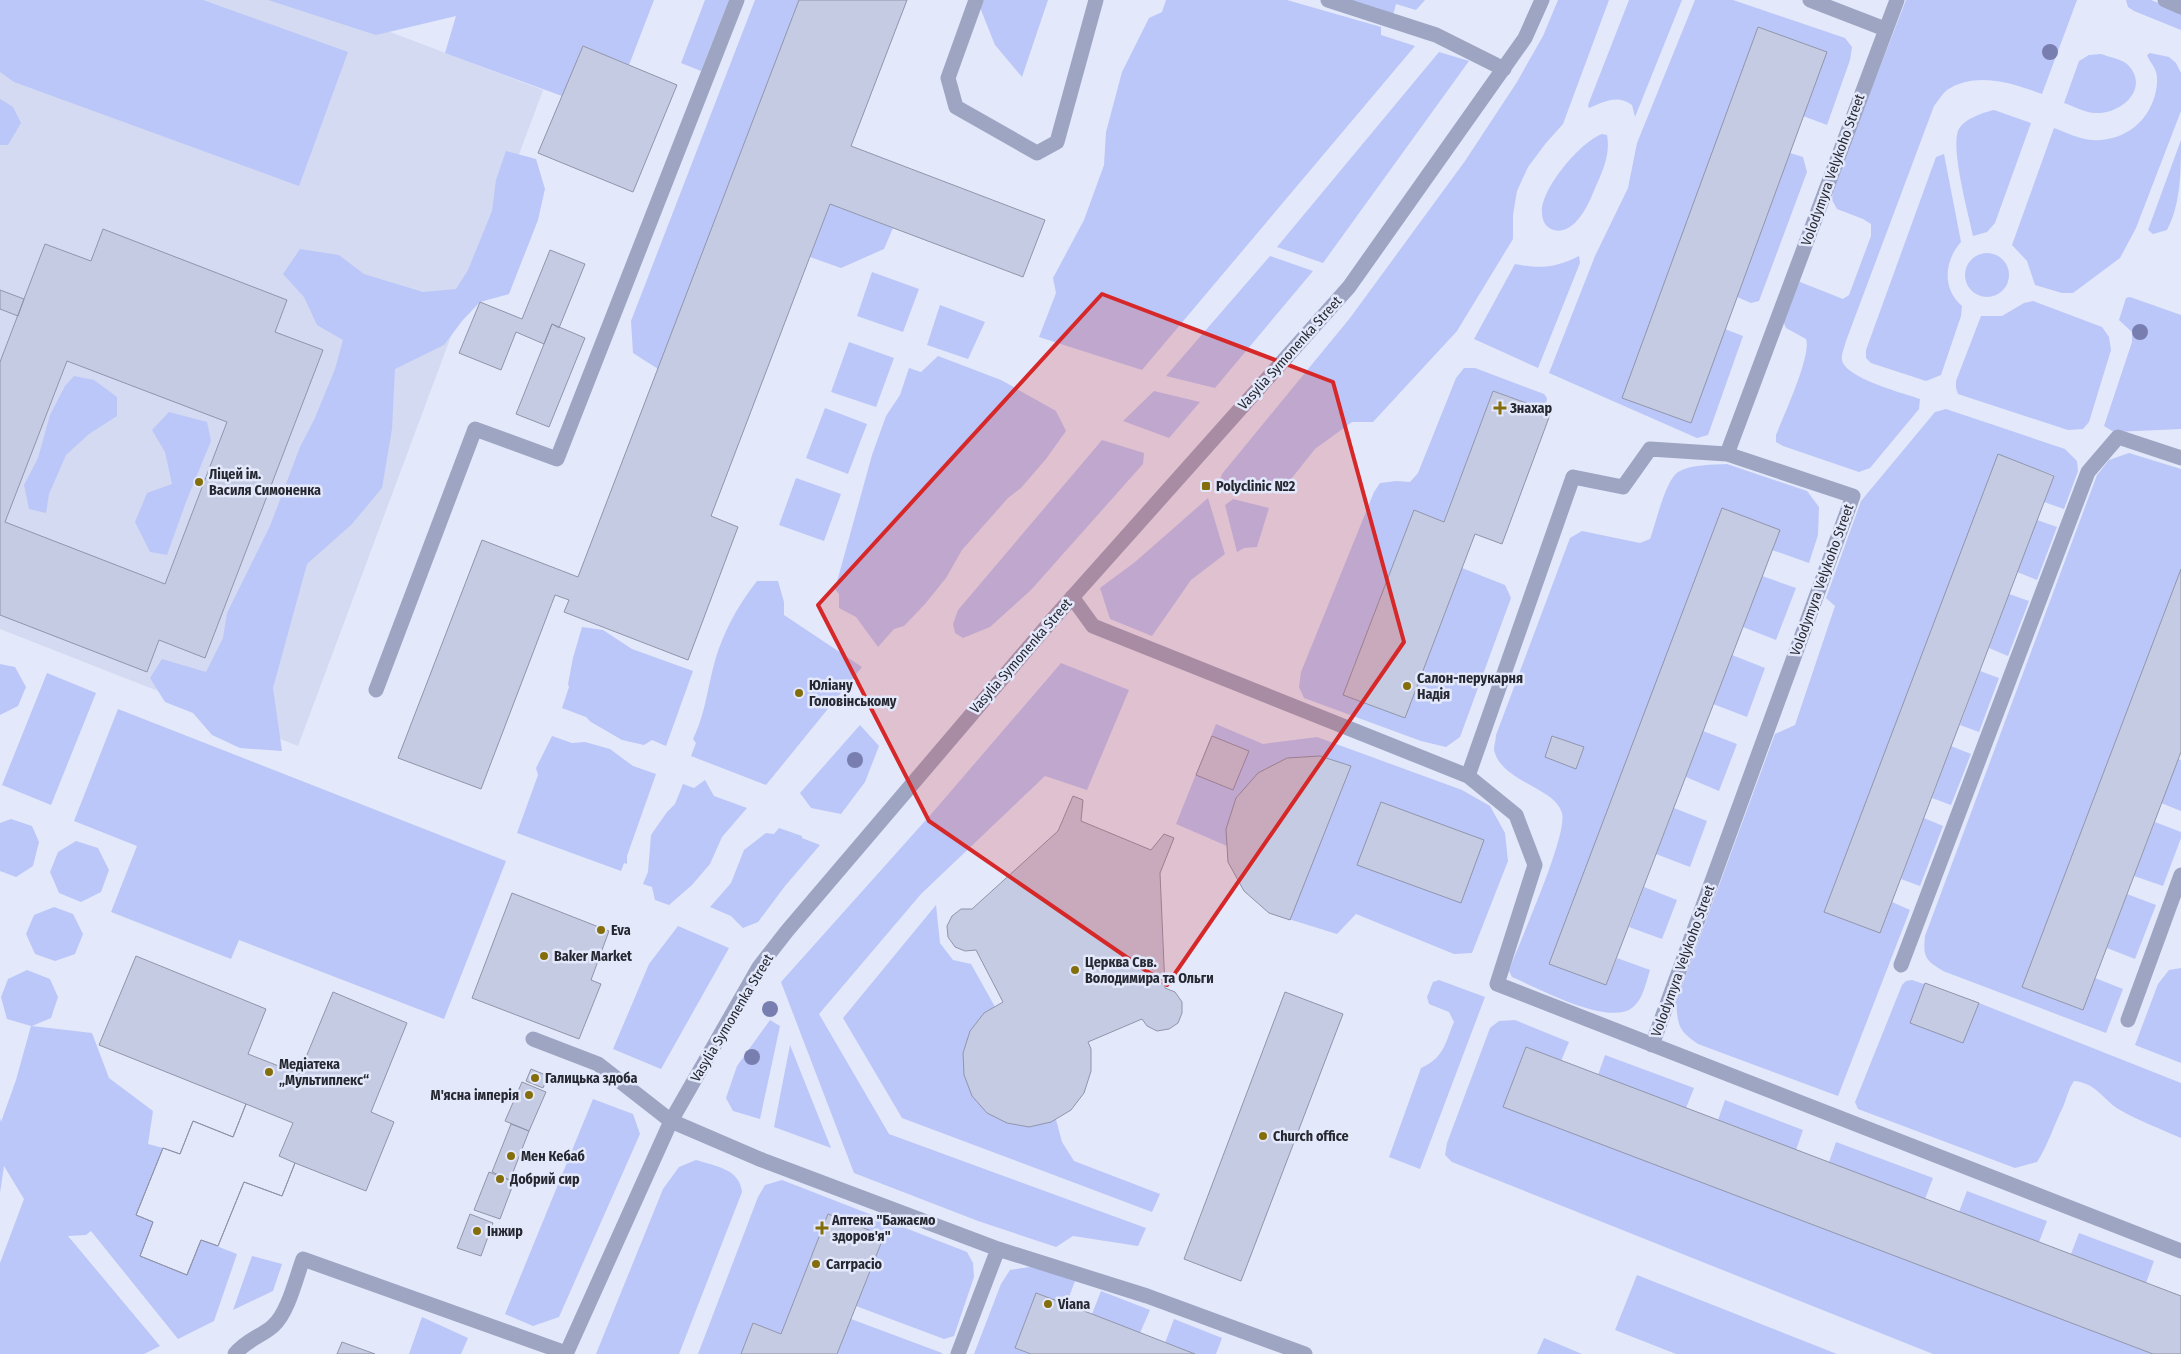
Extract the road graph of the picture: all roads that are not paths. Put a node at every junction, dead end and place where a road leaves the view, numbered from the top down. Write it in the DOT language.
graph roads {
  1 [pos="737,0"];
  2 [pos="976,0"];
  3 [pos="1096,0"];
  4 [pos="1328,0"];
  5 [pos="1542,0"];
  6 [pos="1810,0"];
  7 [pos="1897,0"];
  8 [pos="2165,0"];
  9 [pos="2181,7"];
  10 [pos="1885,29"];
  11 [pos="1504,69"];
  12 [pos="1728,454"];
  13 [pos="2181,458"];
  14 [pos="1072,597"];
  15 [pos="376,690"];
  16 [pos="1468,776"];
  17 [pos="2181,875"];
  18 [pos="1901,966"];
  19 [pos="2128,1020"];
  20 [pos="533,1039"];
  21 [pos="1652,1045"];
  22 [pos="671,1121"];
  23 [pos="998,1249"];
  24 [pos="2181,1251"];
  25 [pos="235,1354"];
  26 [pos="566,1354"];
  27 [pos="958,1354"];
  28 [pos="1305,1354"];
  1 -- 15 [label="street"];
  2 -- 3 [label="street"];
  4 -- 11 [label="street"];
  5 -- 11 [label="street, Vasylia Symonenka Street"];
  6 -- 10 [label="street"];
  7 -- 10 [label="street, Volodymyra Velykoho Street"];
  8 -- 9 [label="street"];
  10 -- 12 [label="street, Volodymyra Velykoho Street"];
  11 -- 14 [label="street, Vasylia Symonenka Street"];
  12 -- 16 [label="street"];
  12 -- 21 [label="street, Volodymyra Velykoho Street"];
  13 -- 18 [label="street"];
  14 -- 16 [label="street"];
  14 -- 22 [label="street, Vasylia Symonenka Street"];
  16 -- 21 [label="street"];
  17 -- 19 [label="street"];
  20 -- 22 [label="street"];
  21 -- 24 [label="street"];
  22 -- 23 [label="street"];
  22 -- 26 [label="street, Vasylia Symonenka Street"];
  23 -- 27 [label="street"];
  23 -- 28 [label="street"];
  25 -- 26 [label="street"];
}
